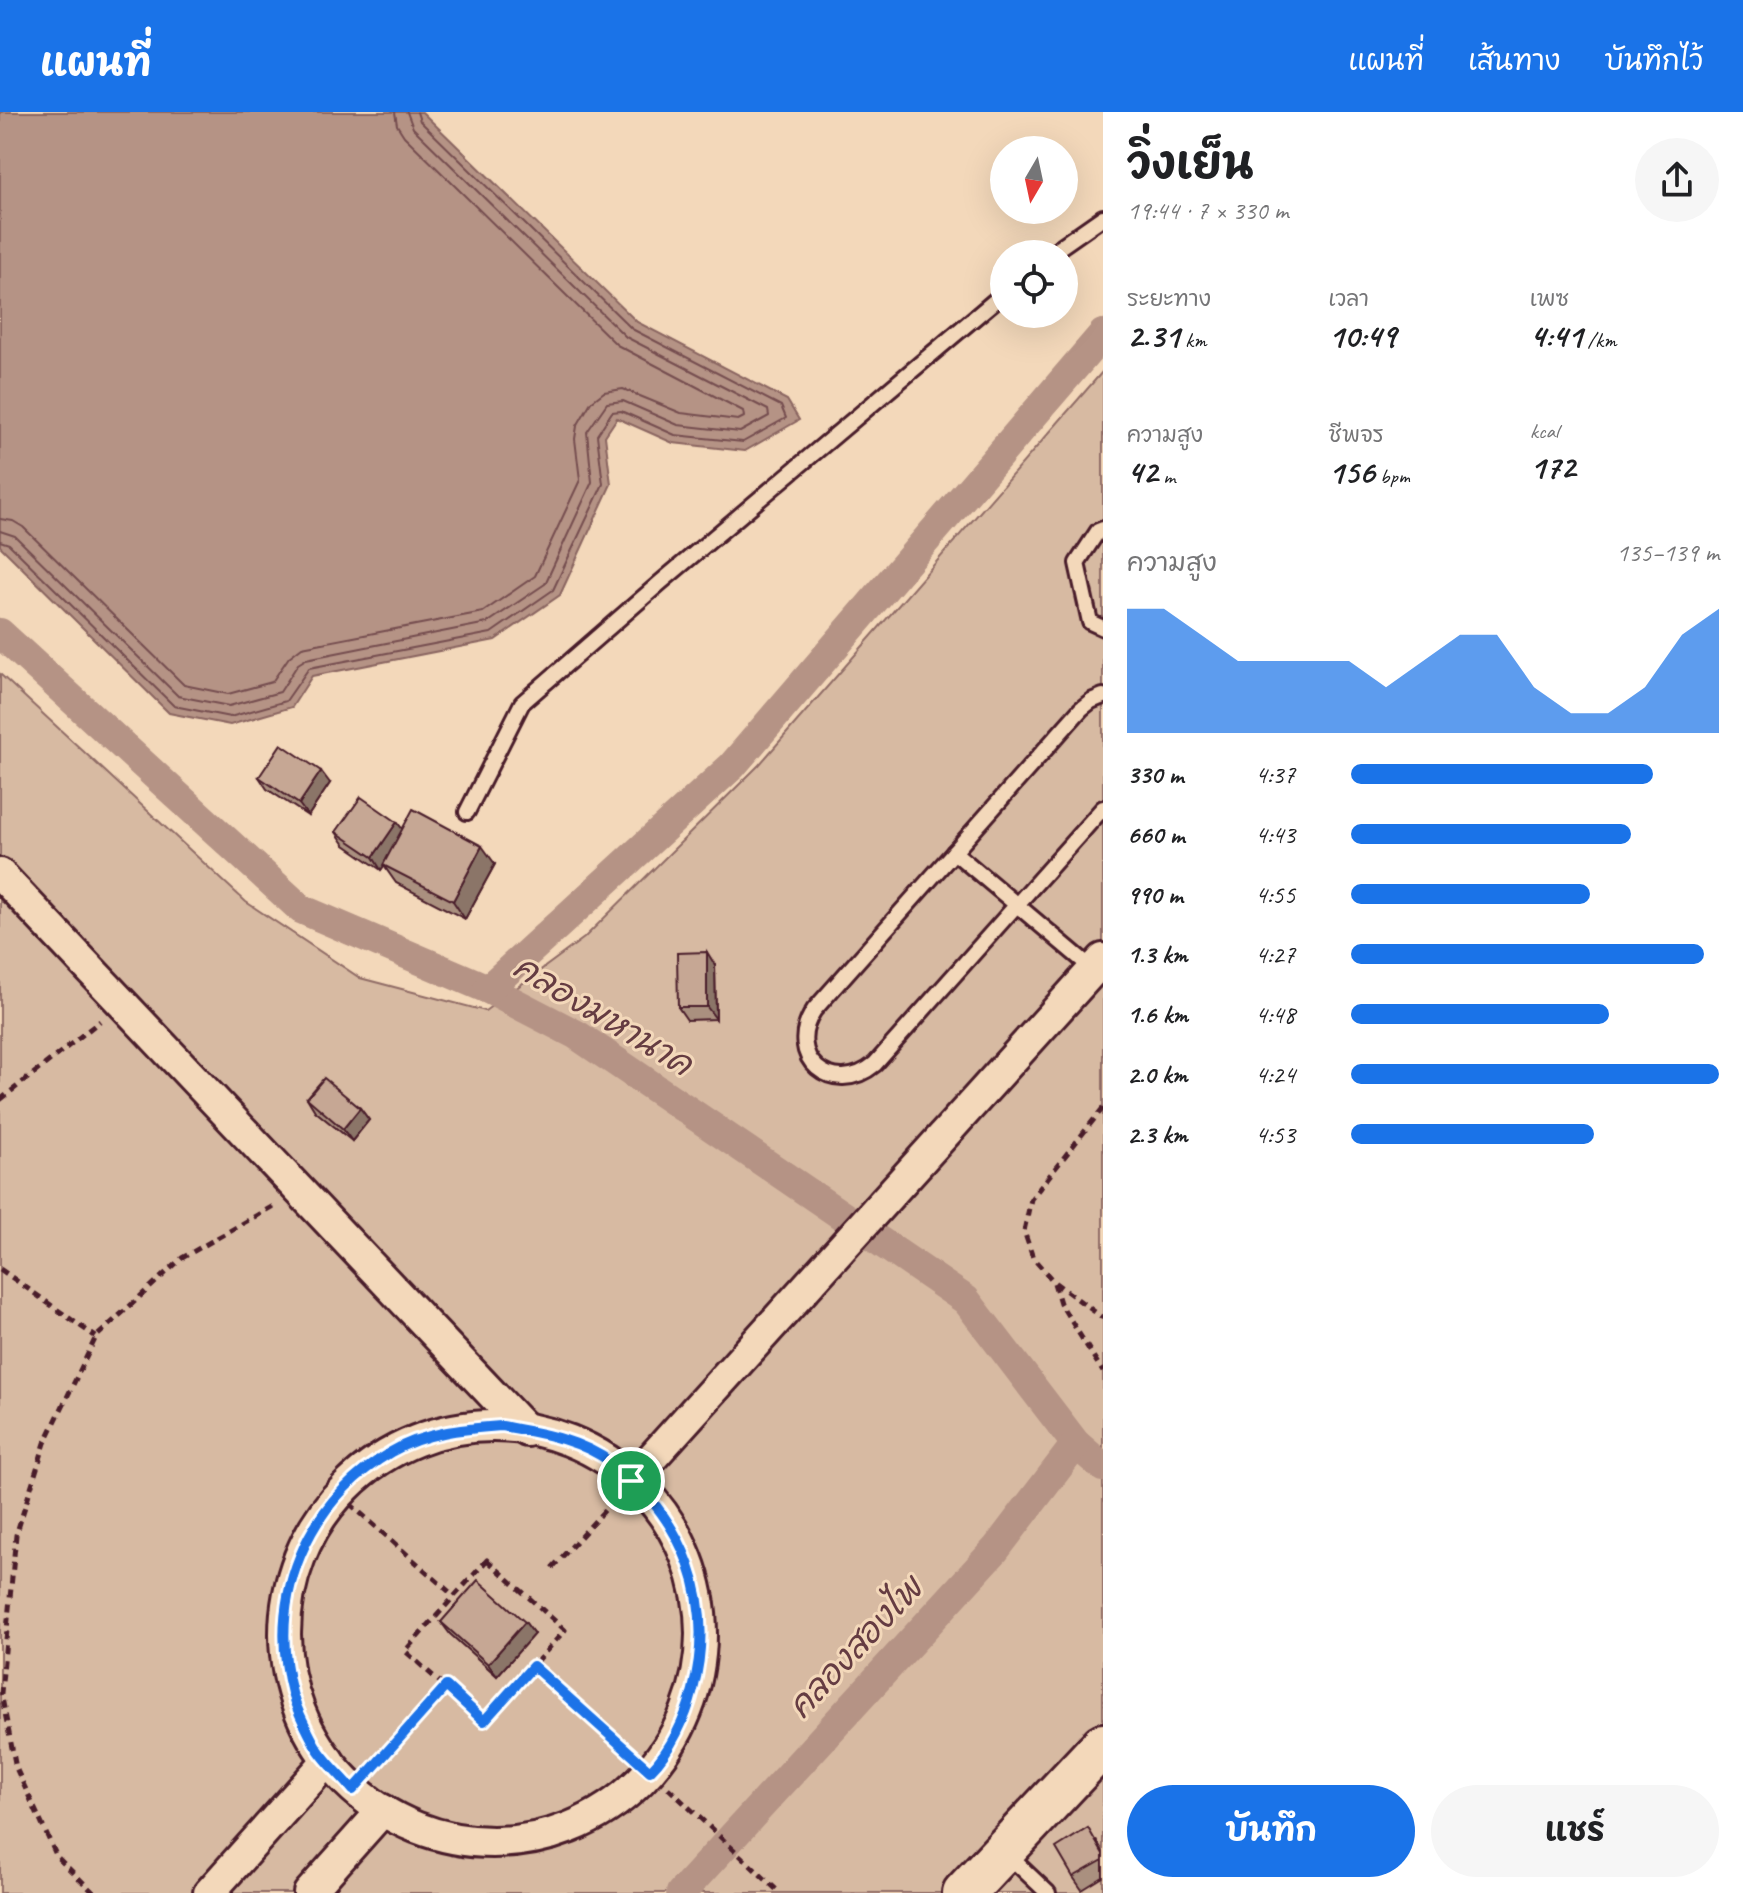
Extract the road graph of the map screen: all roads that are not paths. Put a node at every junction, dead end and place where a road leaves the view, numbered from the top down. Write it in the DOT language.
graph roads {
  1 [pos="1103,217"];
  2 [pos="1070,240"];
  3 [pos="990,305"];
  4 [pos="1103,529"];
  5 [pos="1103,628"];
  6 [pos="1103,696"];
  7 [pos="1103,808"];
  8 [pos="467,812"];
  9 [pos="954,852"];
  10 [pos="0,874"];
  11 [pos="1017,905"];
  12 [pos="1098,964"];
  13 [pos="527,1431"];
  14 [pos="631,1481"];
  15 [pos="1103,1745"];
  16 [pos="328,1760"];
  17 [pos="383,1810"];
  18 [pos="1003,1851"];
  19 [pos="209,1893"];
  20 [pos="309,1893"];
  21 [pos="964,1893"];
  22 [pos="1048,1893"];
  1 -- 2 [label="lane"];
  3 -- 8 [label="lane"];
  4 -- 5 [label="lane"];
  6 -- 9 [label="lane"];
  7 -- 11 [label="lane"];
  9 -- 11 [label="lane"];
  9 -- 11 [label="lane"];
  10 -- 13 [label="street"];
  11 -- 12 [label="lane"];
  12 -- 14 [label="street"];
  13 -- 14 [label="street"];
  13 -- 16 [label="street"];
  14 -- 17 [label="street"];
  15 -- 18 [label="street"];
  16 -- 17 [label="street"];
  16 -- 19 [label="street"];
  17 -- 20 [label="street"];
  18 -- 21 [label="street"];
  18 -- 22 [label="lane"];
}
